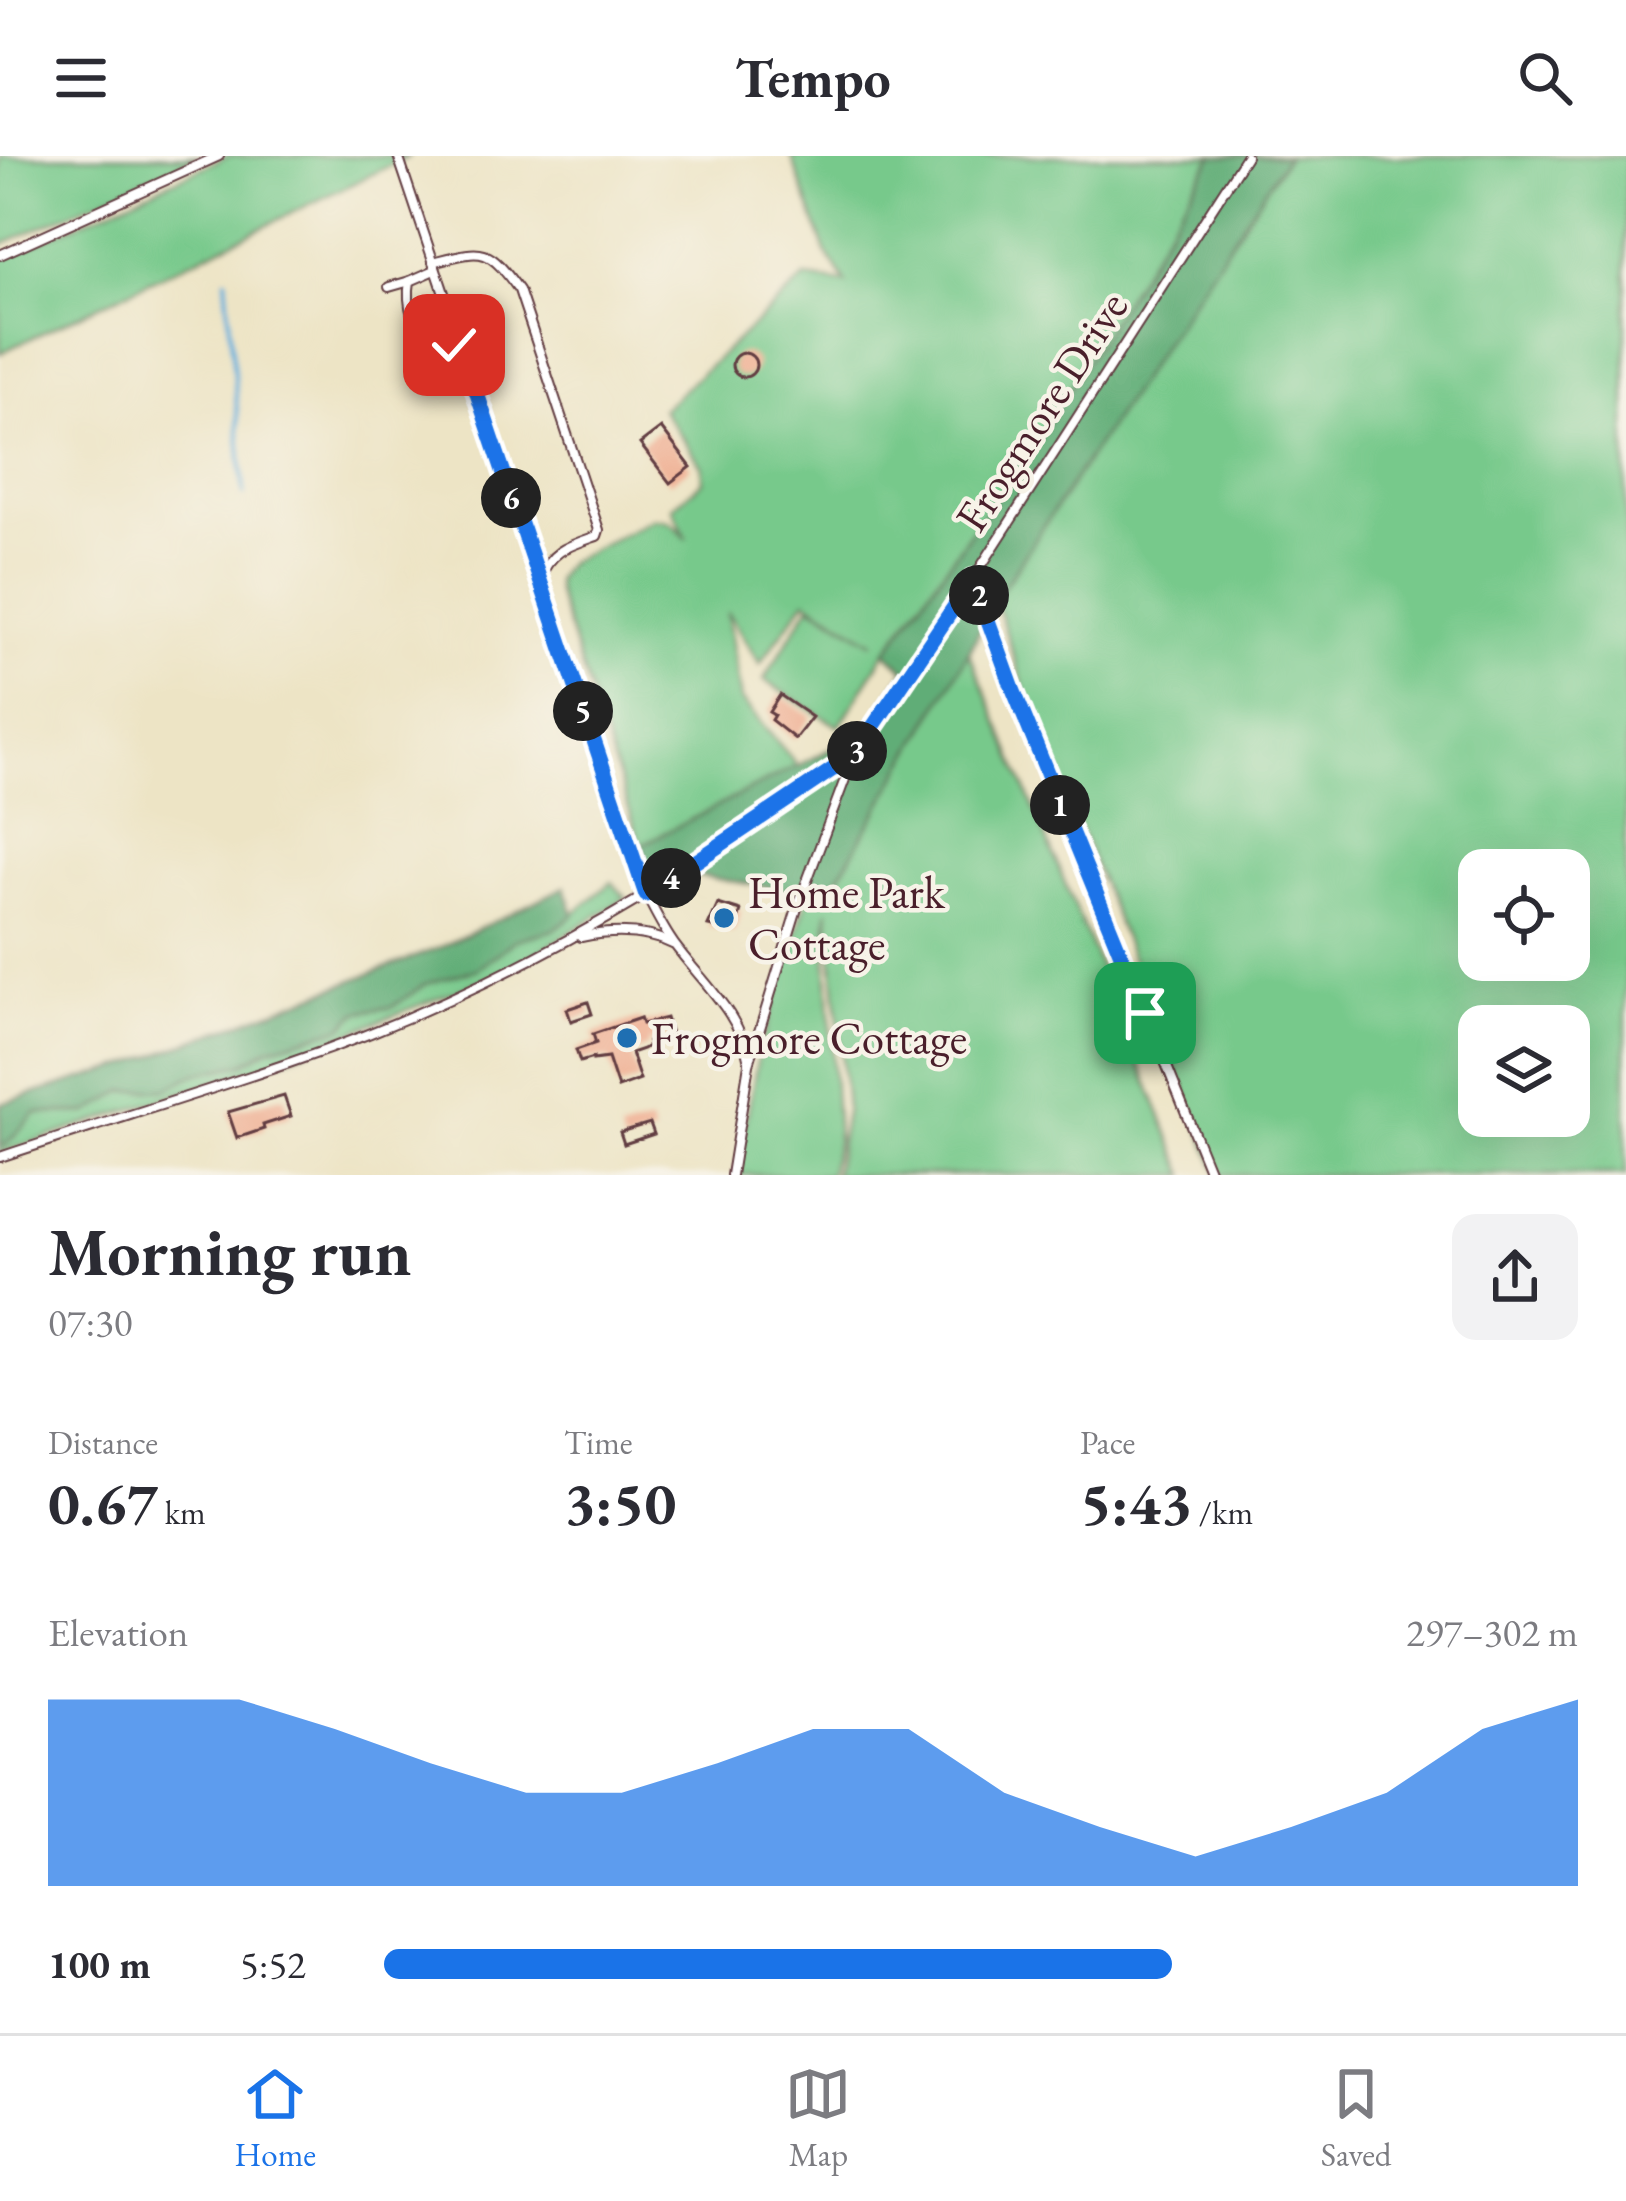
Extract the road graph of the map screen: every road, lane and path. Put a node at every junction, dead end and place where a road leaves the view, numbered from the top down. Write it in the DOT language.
graph roads {
  1 [pos="219,156"];
  2 [pos="398,156"];
  3 [pos="1246,156"];
  4 [pos="0,255"];
  5 [pos="434,266"];
  6 [pos="410,281"];
  7 [pos="389,287"];
  8 [pos="462,349"];
  9 [pos="973,579"];
  10 [pos="539,581"];
  11 [pos="854,755"];
  12 [pos="646,895"];
  13 [pos="574,938"];
  14 [pos="676,946"];
  15 [pos="749,1064"];
  16 [pos="0,1156"];
  17 [pos="730,1175"];
  18 [pos="1211,1175"];
  1 -- 4 [label="lane"];
  2 -- 5 [label="lane"];
  3 -- 9 [label="lane, Frogmore Drive"];
  5 -- 6 [label="lane"];
  5 -- 8 [label="lane"];
  5 -- 10 [label="lane"];
  6 -- 7 [label="lane"];
  6 -- 8 [label="lane"];
  8 -- 10 [label="lane"];
  9 -- 11 [label="lane, Frogmore Drive"];
  9 -- 18 [label="lane"];
  10 -- 12 [label="lane"];
  11 -- 12 [label="lane"];
  11 -- 15 [label="lane, Frogmore Drive"];
  12 -- 13 [label="lane"];
  12 -- 14 [label="lane"];
  13 -- 14 [label="lane"];
  13 -- 16 [label="lane"];
  14 -- 15 [label="lane"];
  15 -- 17 [label="lane, Frogmore Drive"];
}
